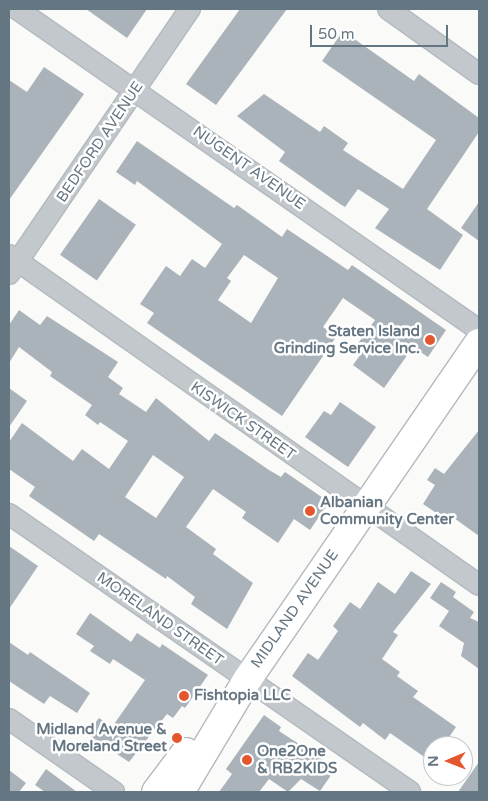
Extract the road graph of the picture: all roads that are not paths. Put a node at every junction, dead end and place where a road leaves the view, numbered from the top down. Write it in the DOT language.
graph roads {
  1 [pos="16,9"];
  2 [pos="190,9"];
  3 [pos="388,9"];
  4 [pos="479,74"];
  5 [pos="136,89"];
  6 [pos="12,263"];
  7 [pos="479,330"];
  8 [pos="479,342"];
  9 [pos="365,508"];
  10 [pos="9,514"];
  11 [pos="479,585"];
  12 [pos="246,680"];
  13 [pos="231,703"];
  14 [pos="9,719"];
  15 [pos="114,792"];
  16 [pos="156,792"];
  17 [pos="180,792"];
  18 [pos="410,792"];
  1 -- 5 [label="street, NUGENT AVENUE"];
  2 -- 5 [label="street, BEDFORD AVENUE"];
  3 -- 4 [label="street"];
  5 -- 6 [label="street, BEDFORD AVENUE"];
  5 -- 7 [label="street, NUGENT AVENUE"];
  6 -- 9 [label="street, KISWICK STREET"];
  8 -- 9 [label="main road, MIDLAND AVENUE"];
  9 -- 11 [label="street, KISWICK STREET"];
  9 -- 12 [label="main road, MIDLAND AVENUE"];
  10 -- 12 [label="street, MORELAND STREET"];
  12 -- 13 [label="main road, MIDLAND AVENUE"];
  12 -- 18 [label="street, MORELAND STREET"];
  13 -- 16 [label="main road, MIDLAND AVENUE"];
  13 -- 17 [label="main road, MIDLAND AVENUE"];
  14 -- 15 [label="street"];
}
